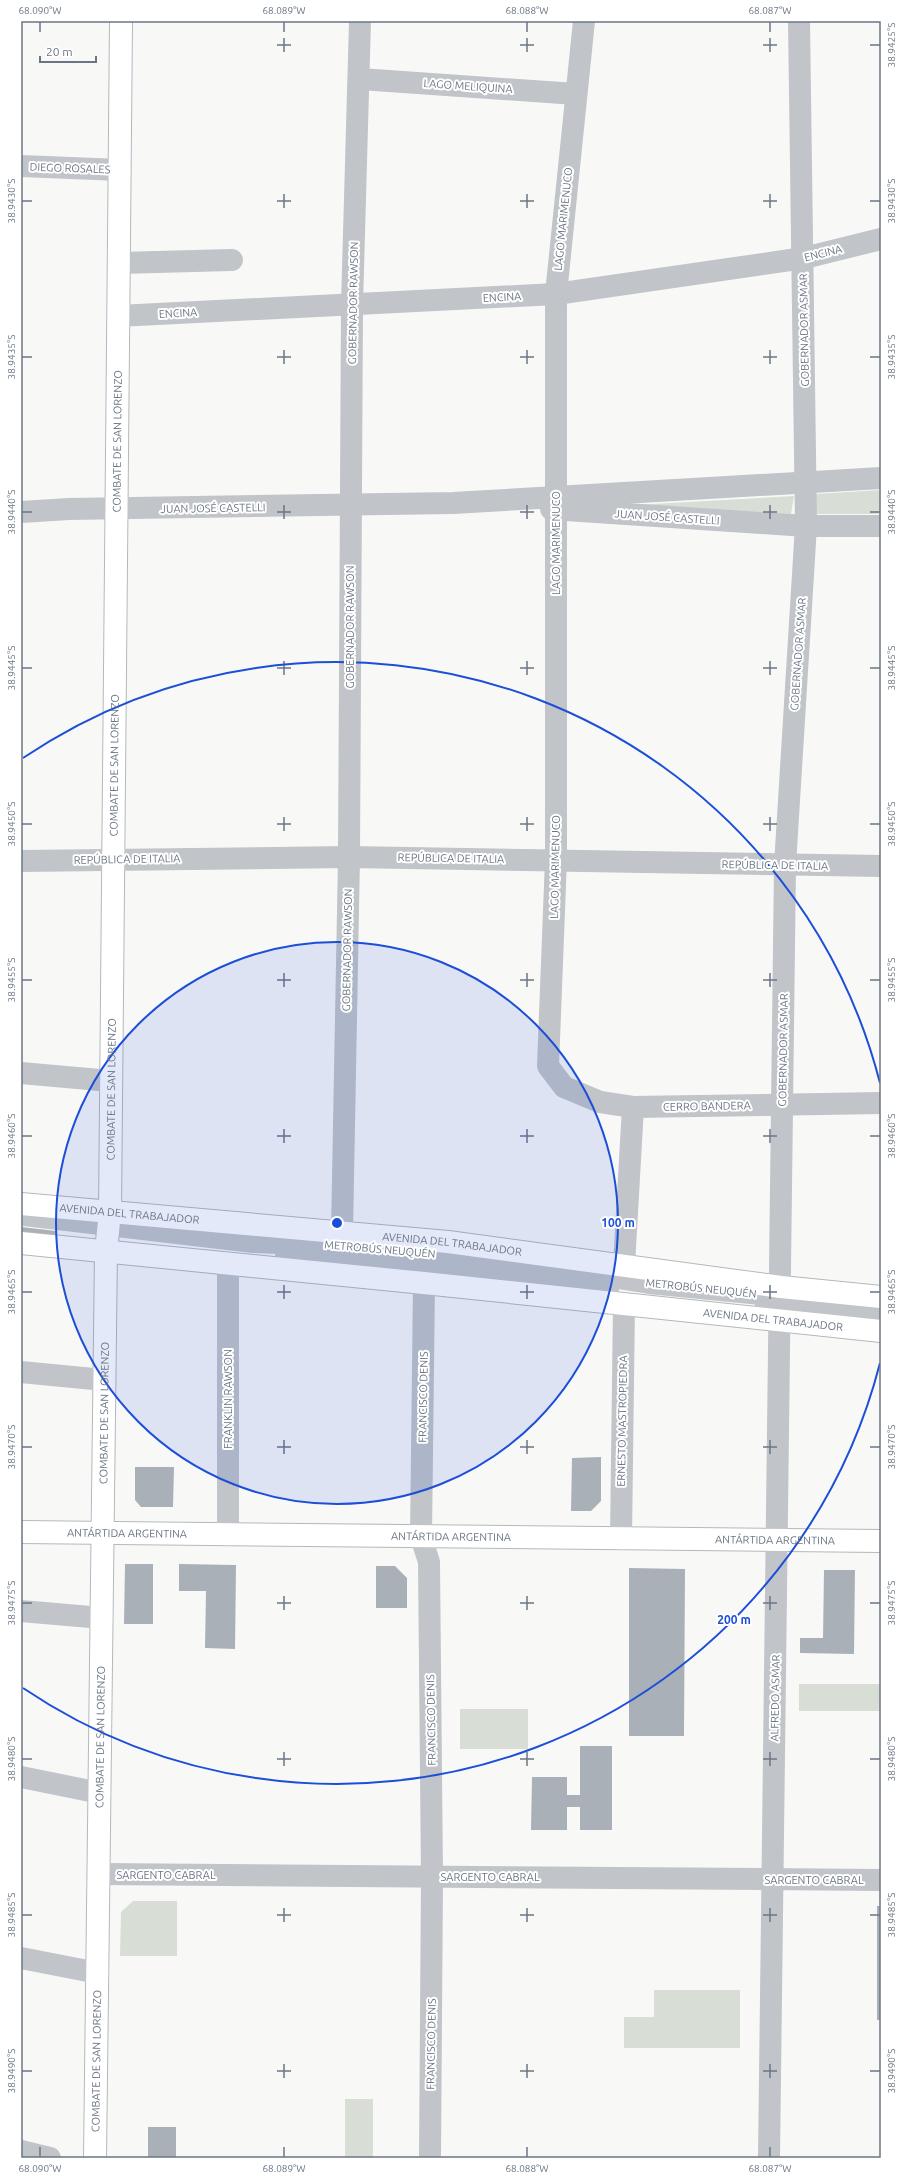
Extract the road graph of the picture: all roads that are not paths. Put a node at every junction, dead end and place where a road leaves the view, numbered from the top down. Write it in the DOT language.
graph roads {
  1 [pos="121,21"];
  2 [pos="360,21"];
  3 [pos="584,21"];
  4 [pos="798,21"];
  5 [pos="360,79"];
  6 [pos="576,94"];
  7 [pos="21,166"];
  8 [pos="120,170"];
  9 [pos="881,239"];
  10 [pos="804,258"];
  11 [pos="232,260"];
  12 [pos="119,264"];
  13 [pos="556,294"];
  14 [pos="352,305"];
  15 [pos="118,316"];
  16 [pos="881,478"];
  17 [pos="806,484"];
  18 [pos="556,503"];
  19 [pos="351,506"];
  20 [pos="116,509"];
  21 [pos="21,512"];
  22 [pos="806,526"];
  23 [pos="881,526"];
  24 [pos="349,857"];
  25 [pos="113,859"];
  26 [pos="556,859"];
  27 [pos="21,861"];
  28 [pos="785,865"];
  29 [pos="881,866"];
  30 [pos="548,1066"];
  31 [pos="21,1073"];
  32 [pos="111,1081"];
  33 [pos="881,1103"];
  34 [pos="783,1105"];
  35 [pos="633,1107"];
  36 [pos="21,1204"];
  37 [pos="21,1214"];
  38 [pos="21,1225"];
  39 [pos="21,1229"];
  40 [pos="108,1230"];
  41 [pos="277,1231"];
  42 [pos="342,1232"];
  43 [pos="21,1237"];
  44 [pos="21,1243"];
  45 [pos="228,1263"];
  46 [pos="624,1265"];
  47 [pos="424,1283"];
  48 [pos="881,1297"];
  49 [pos="781,1302"];
  50 [pos="624,1304"];
  51 [pos="881,1306"];
  52 [pos="881,1317"];
  53 [pos="881,1331"];
  54 [pos="21,1372"];
  55 [pos="104,1380"];
  56 [pos="21,1532"];
  57 [pos="103,1534"];
  58 [pos="228,1535"];
  59 [pos="421,1537"];
  60 [pos="621,1539"];
  61 [pos="777,1540"];
  62 [pos="881,1541"];
  63 [pos="21,1611"];
  64 [pos="102,1618"];
  65 [pos="21,1777"];
  66 [pos="100,1793"];
  67 [pos="99,1874"];
  68 [pos="432,1877"];
  69 [pos="773,1879"];
  70 [pos="881,1880"];
  71 [pos="21,1958"];
  72 [pos="98,1973"];
  73 [pos="21,2151"];
  74 [pos="50,2158"];
  75 [pos="96,2158"];
  76 [pos="430,2158"];
  77 [pos="769,2158"];
  1 -- 8 [label="main road, COMBATE DE SAN LORENZO"];
  2 -- 5 [label="street, GOBERNADOR RAWSON"];
  3 -- 6 [label="street, LAGO MARIMENUCO"];
  4 -- 10 [label="street, GOBERNADOR ASMAR"];
  5 -- 6 [label="street, LAGO MELIQUINA"];
  5 -- 14 [label="street, GOBERNADOR RAWSON"];
  6 -- 13 [label="street, LAGO MARIMENUCO"];
  7 -- 8 [label="street, DIEGO ROSALES"];
  8 -- 12 [label="main road, COMBATE DE SAN LORENZO"];
  9 -- 10 [label="street, ENCINA"];
  10 -- 13 [label="street, ENCINA"];
  10 -- 17 [label="street, GOBERNADOR ASMAR"];
  11 -- 12 [label="street"];
  12 -- 15 [label="main road, COMBATE DE SAN LORENZO"];
  13 -- 14 [label="street, ENCINA"];
  13 -- 18 [label="street, LAGO MARIMENUCO"];
  14 -- 15 [label="street, ENCINA"];
  14 -- 19 [label="street, GOBERNADOR RAWSON"];
  15 -- 20 [label="main road, COMBATE DE SAN LORENZO"];
  16 -- 17 [label="street, JUAN JOSÉ CASTELLI"];
  17 -- 18 [label="street, JUAN JOSÉ CASTELLI"];
  17 -- 22 [label="street, GOBERNADOR ASMAR"];
  18 -- 19 [label="street, JUAN JOSÉ CASTELLI"];
  18 -- 22 [label="street, JUAN JOSÉ CASTELLI"];
  18 -- 26 [label="street, LAGO MARIMENUCO"];
  19 -- 20 [label="street, JUAN JOSÉ CASTELLI"];
  19 -- 24 [label="street, GOBERNADOR RAWSON"];
  20 -- 21 [label="street, JUAN JOSÉ CASTELLI"];
  20 -- 25 [label="main road, COMBATE DE SAN LORENZO"];
  22 -- 23 [label="street, JUAN JOSÉ CASTELLI"];
  22 -- 28 [label="street, GOBERNADOR ASMAR"];
  24 -- 25 [label="street, REPÚBLICA DE ITALIA"];
  24 -- 26 [label="street, REPÚBLICA DE ITALIA"];
  24 -- 42 [label="street, GOBERNADOR RAWSON"];
  25 -- 27 [label="street, REPÚBLICA DE ITALIA"];
  25 -- 32 [label="main road, COMBATE DE SAN LORENZO"];
  26 -- 28 [label="street, REPÚBLICA DE ITALIA"];
  26 -- 30 [label="street, LAGO MARIMENUCO"];
  28 -- 29 [label="street, REPÚBLICA DE ITALIA"];
  28 -- 34 [label="street, GOBERNADOR ASMAR"];
  30 -- 35 [label="street, CERRO BANDERA"];
  31 -- 32 [label="street"];
  32 -- 40 [label="main road, COMBATE DE SAN LORENZO"];
  33 -- 34 [label="street, CERRO BANDERA"];
  34 -- 35 [label="street, CERRO BANDERA"];
  34 -- 49 [label="street, GOBERNADOR ASMAR"];
  35 -- 46 [label="street"];
  36 -- 40 [label="main road, AVENIDA DEL TRABAJADOR"];
  37 -- 40 [label="street, METROBÚS NEUQUÉN"];
  38 -- 40 [label="street, METROBÚS NEUQUÉN"];
  39 -- 43 [label="street"];
  40 -- 42 [label="main road, AVENIDA DEL TRABAJADOR"];
  40 -- 44 [label="main road, AVENIDA DEL TRABAJADOR"];
  40 -- 45 [label="main road, AVENIDA DEL TRABAJADOR"];
  40 -- 49 [label="street, METROBÚS NEUQUÉN"];
  40 -- 55 [label="main road, COMBATE DE SAN LORENZO"];
  41 -- 41 [label="street"];
  42 -- 46 [label="main road, AVENIDA DEL TRABAJADOR"];
  45 -- 47 [label="main road, AVENIDA DEL TRABAJADOR"];
  45 -- 58 [label="street, FRANKLIN RAWSON"];
  46 -- 49 [label="main road, AVENIDA DEL TRABAJADOR"];
  47 -- 50 [label="main road, AVENIDA DEL TRABAJADOR"];
  47 -- 59 [label="street, FRANCISCO DENIS"];
  48 -- 49 [label="main road, AVENIDA DEL TRABAJADOR"];
  49 -- 50 [label="main road, AVENIDA DEL TRABAJADOR"];
  49 -- 51 [label="street, METROBÚS NEUQUÉN"];
  49 -- 52 [label="street, METROBÚS NEUQUÉN"];
  49 -- 53 [label="main road, AVENIDA DEL TRABAJADOR"];
  49 -- 61 [label="street, ALFREDO ASMAR"];
  50 -- 60 [label="street, ERNESTO MASTROPIEDRA"];
  54 -- 55 [label="street"];
  55 -- 57 [label="main road, COMBATE DE SAN LORENZO"];
  56 -- 57 [label="main road, ANTÁRTIDA ARGENTINA"];
  57 -- 58 [label="main road, ANTÁRTIDA ARGENTINA"];
  57 -- 64 [label="main road, COMBATE DE SAN LORENZO"];
  58 -- 59 [label="main road, ANTÁRTIDA ARGENTINA"];
  59 -- 60 [label="main road, ANTÁRTIDA ARGENTINA"];
  59 -- 68 [label="street, FRANCISCO DENIS"];
  60 -- 61 [label="main road, ANTÁRTIDA ARGENTINA"];
  61 -- 62 [label="main road, ANTÁRTIDA ARGENTINA"];
  61 -- 69 [label="street, ALFREDO ASMAR"];
  63 -- 64 [label="street"];
  64 -- 66 [label="main road, COMBATE DE SAN LORENZO"];
  65 -- 66 [label="street"];
  66 -- 67 [label="main road, COMBATE DE SAN LORENZO"];
  67 -- 68 [label="street, SARGENTO CABRAL"];
  67 -- 72 [label="main road, COMBATE DE SAN LORENZO"];
  68 -- 69 [label="street, SARGENTO CABRAL"];
  68 -- 76 [label="street, FRANCISCO DENIS"];
  69 -- 70 [label="street, SARGENTO CABRAL"];
  69 -- 77 [label="street, ALFREDO ASMAR"];
  71 -- 72 [label="street"];
  72 -- 75 [label="main road, COMBATE DE SAN LORENZO"];
  73 -- 74 [label="street"];
}
